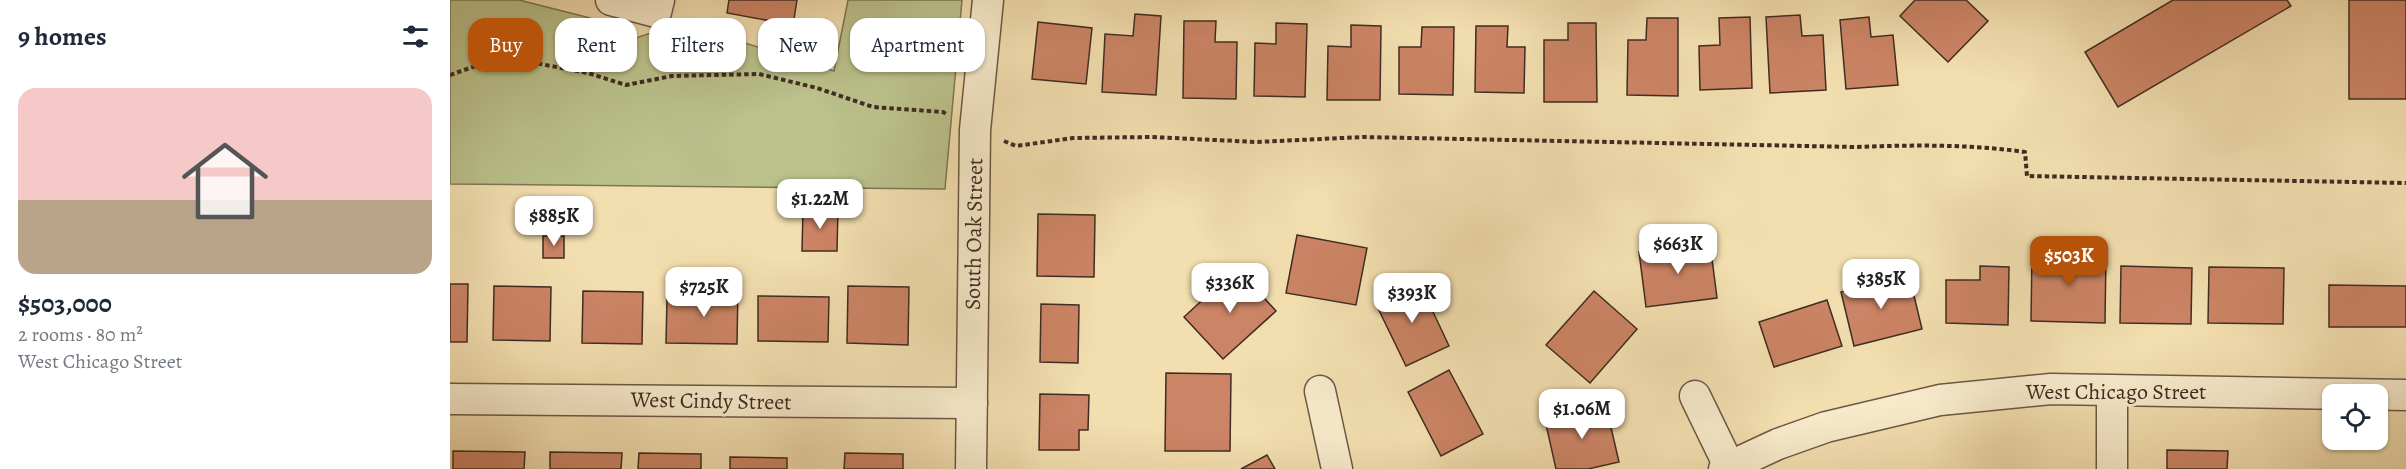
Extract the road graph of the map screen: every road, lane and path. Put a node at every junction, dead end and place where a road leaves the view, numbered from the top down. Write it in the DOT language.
graph roads {
  1 [pos="611,0"];
  2 [pos="659,0"];
  3 [pos="988,0"];
  4 [pos="450,75"];
  5 [pos="975,130"];
  6 [pos="2406,183"];
  7 [pos="1320,391"];
  8 [pos="2112,391"];
  9 [pos="2406,395"];
  10 [pos="1695,396"];
  11 [pos="450,399"];
  12 [pos="972,404"];
  13 [pos="1727,467"];
  14 [pos="971,469"];
  15 [pos="1337,469"];
  16 [pos="2112,469"];
  1 -- 2 [label="street"];
  3 -- 5 [label="street, South Oak Street"];
  4 -- 5 [label="path"];
  5 -- 6 [label="path"];
  5 -- 12 [label="street, South Oak Street"];
  7 -- 15 [label="street"];
  8 -- 9 [label="street, West Chicago Street"];
  8 -- 13 [label="street, West Chicago Street"];
  8 -- 16 [label="street"];
  10 -- 13 [label="street, West Chicago Street"];
  11 -- 12 [label="street, West Cindy Street"];
  12 -- 14 [label="street, South Oak Street"];
}
